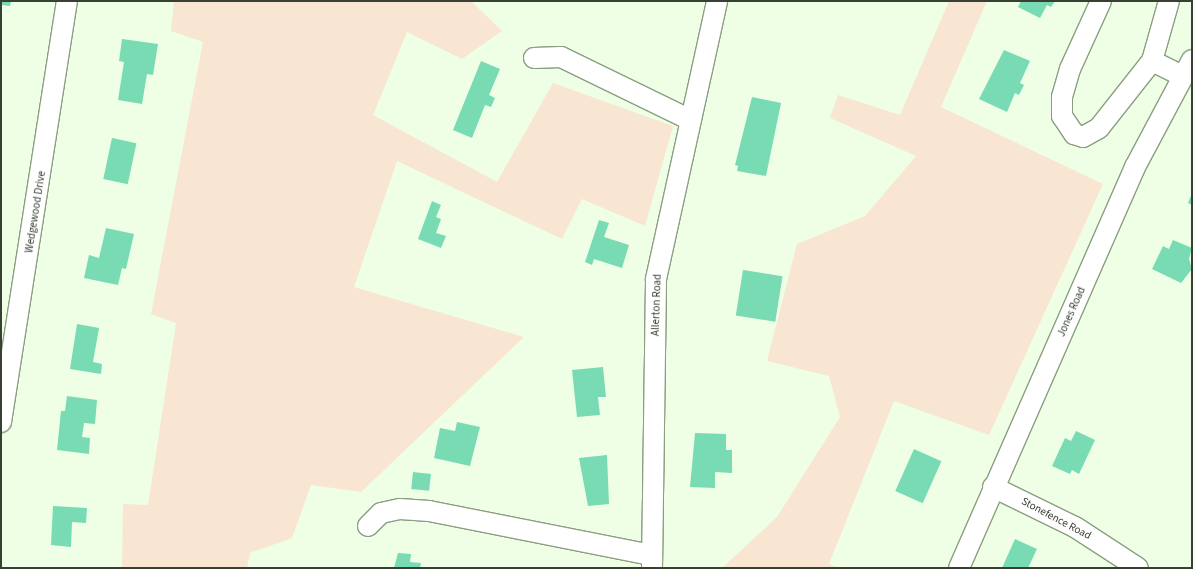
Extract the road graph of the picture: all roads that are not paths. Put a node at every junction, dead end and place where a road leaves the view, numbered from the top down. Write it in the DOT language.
graph roads {
  1 [pos="67,1"];
  2 [pos="717,1"];
  3 [pos="1101,1"];
  4 [pos="1169,1"];
  5 [pos="534,58"];
  6 [pos="1152,61"];
  7 [pos="1187,68"];
  8 [pos="691,120"];
  9 [pos="1,422"];
  10 [pos="993,487"];
  11 [pos="368,526"];
  12 [pos="652,562"];
  13 [pos="959,568"];
  14 [pos="1138,568"];
  1 -- 9 [label="street, Wedgewood Drive"];
  2 -- 8 [label="street, Allerton Road"];
  3 -- 6 [label="street"];
  4 -- 6 [label="street"];
  5 -- 8 [label="street"];
  6 -- 7 [label="street"];
  7 -- 10 [label="street, Jones Road"];
  8 -- 12 [label="street, Allerton Road"];
  10 -- 13 [label="street, Jones Road"];
  10 -- 14 [label="street, Stonefence Road"];
  11 -- 12 [label="street"];
}
